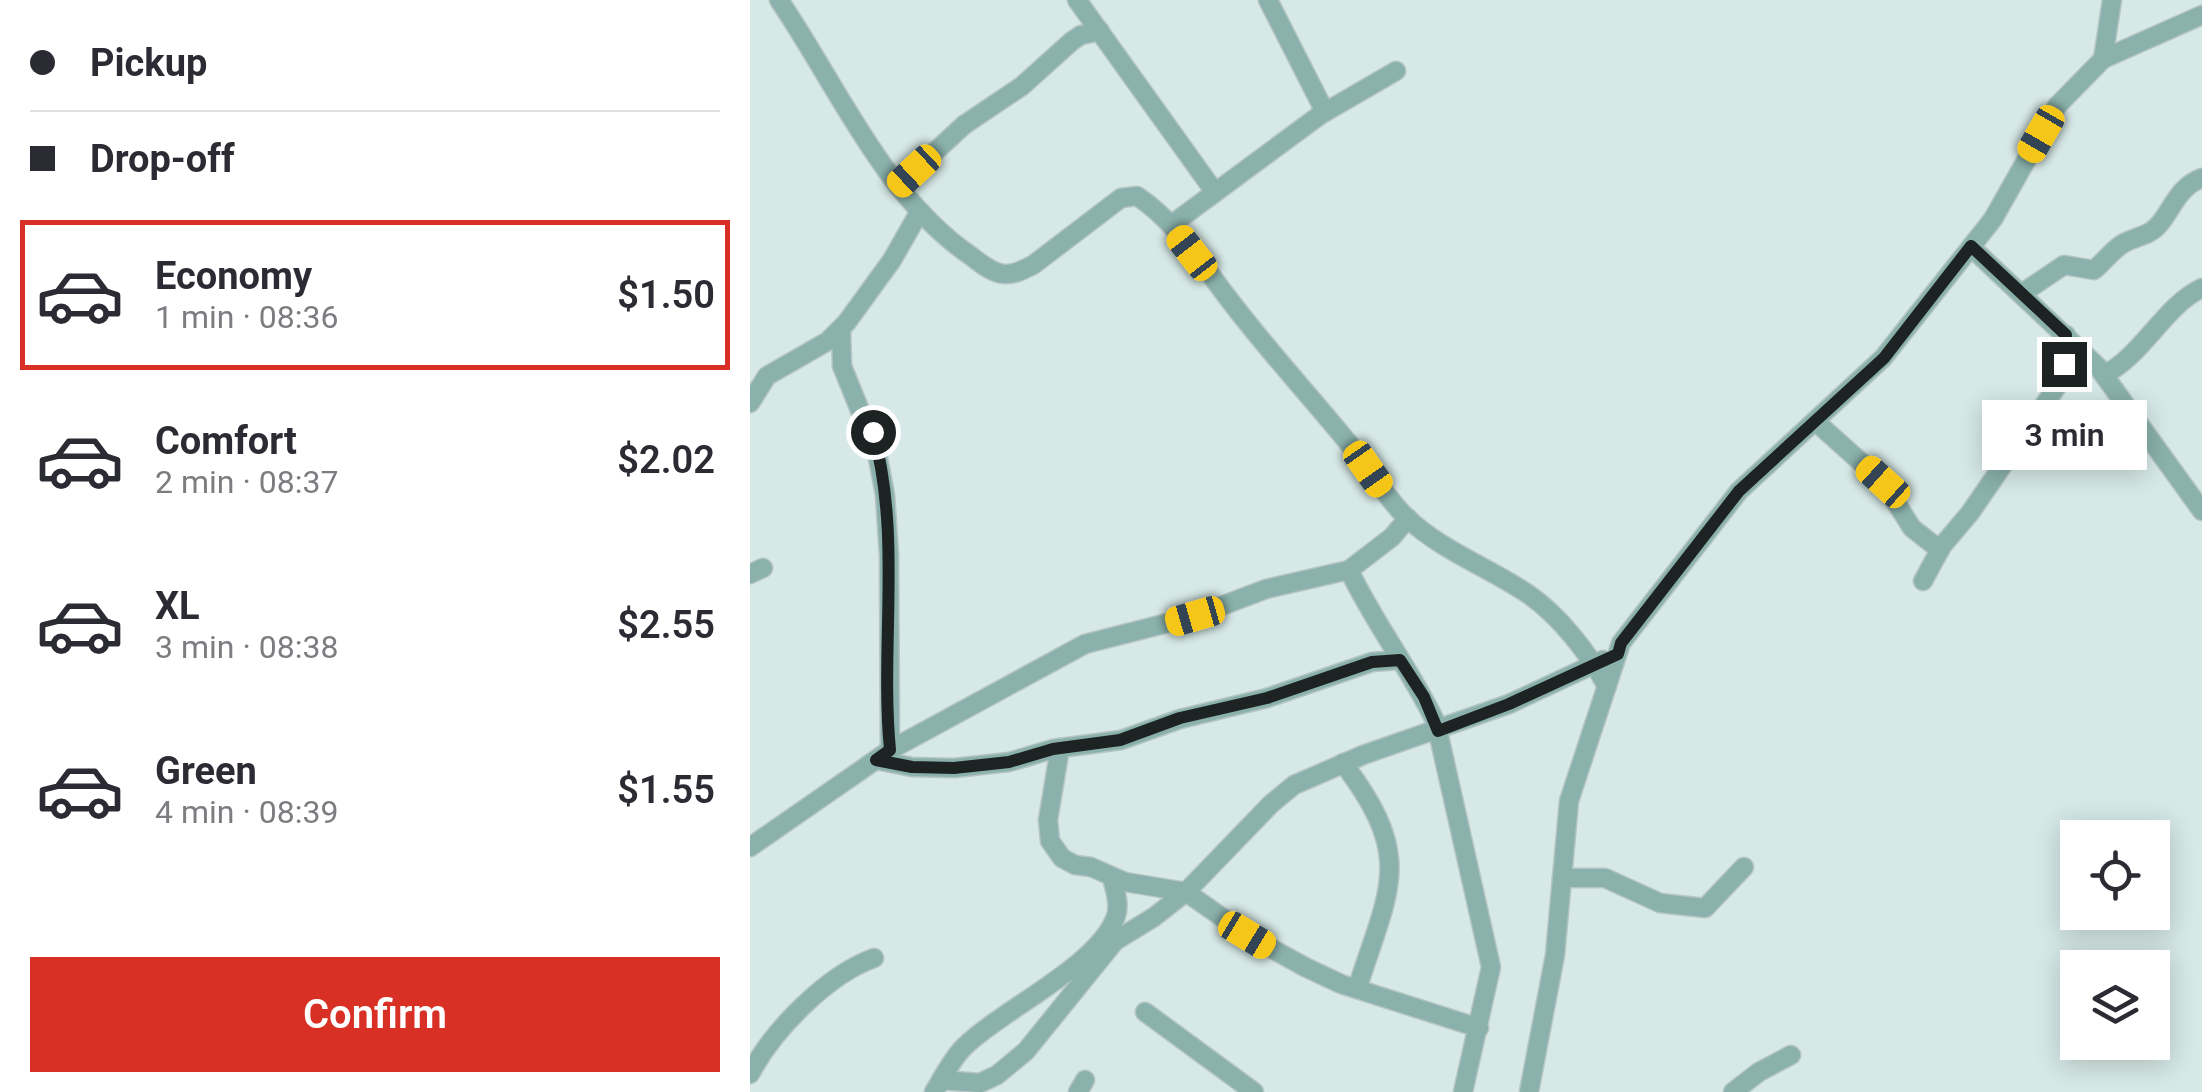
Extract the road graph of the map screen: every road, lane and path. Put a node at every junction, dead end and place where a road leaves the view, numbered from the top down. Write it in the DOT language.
graph roads {
  1 [pos="1077,0"];
  2 [pos="1268,0"];
  3 [pos="2112,0"];
  4 [pos="788,3"];
  5 [pos="2202,15"];
  6 [pos="1100,31"];
  7 [pos="2103,60"];
  8 [pos="1396,71"];
  9 [pos="1325,112"];
  10 [pos="2202,178"];
  11 [pos="898,185"];
  12 [pos="1214,191"];
  13 [pos="920,211"];
  14 [pos="1171,226"];
  15 [pos="1971,246"];
  16 [pos="2202,288"];
  17 [pos="2021,294"];
  18 [pos="841,328"];
  19 [pos="2066,335"];
  20 [pos="2104,374"];
  21 [pos="759,377"];
  22 [pos="750,403"];
  23 [pos="1815,421"];
  24 [pos="2202,511"];
  25 [pos="1408,518"];
  26 [pos="1940,550"];
  27 [pos="1349,570"];
  28 [pos="1923,581"];
  29 [pos="1618,654"];
  30 [pos="1400,660"];
  31 [pos="1594,664"];
  32 [pos="1607,686"];
  33 [pos="1438,731"];
  34 [pos="1060,748"];
  35 [pos="883,755"];
  36 [pos="1344,762"];
  37 [pos="750,847"];
  38 [pos="1744,867"];
  39 [pos="1112,878"];
  40 [pos="1562,878"];
  41 [pos="1186,892"];
  42 [pos="874,958"];
  43 [pos="1357,989"];
  44 [pos="1144,1012"];
  45 [pos="1479,1028"];
  46 [pos="1791,1055"];
  47 [pos="750,1074"];
  48 [pos="938,1086"];
  49 [pos="1254,1092"];
  50 [pos="1463,1092"];
  51 [pos="1529,1092"];
  52 [pos="1733,1092"];
  1 -- 6 [label="street"];
  2 -- 9 [label="street"];
  3 -- 7 [label="street"];
  4 -- 11 [label="street"];
  5 -- 7 [label="street"];
  6 -- 11 [label="street"];
  6 -- 12 [label="street"];
  7 -- 15 [label="street"];
  8 -- 9 [label="street"];
  9 -- 12 [label="street"];
  10 -- 17 [label="street"];
  11 -- 13 [label="street"];
  12 -- 14 [label="street"];
  13 -- 14 [label="street"];
  13 -- 18 [label="street"];
  14 -- 25 [label="street"];
  15 -- 17 [label="street"];
  15 -- 23 [label="street"];
  16 -- 20 [label="street"];
  17 -- 19 [label="street"];
  18 -- 21 [label="street"];
  18 -- 35 [label="street"];
  19 -- 20 [label="street"];
  19 -- 26 [label="street"];
  20 -- 24 [label="street"];
  21 -- 22 [label="street"];
  23 -- 26 [label="street"];
  23 -- 29 [label="street"];
  25 -- 27 [label="street"];
  25 -- 31 [label="street"];
  26 -- 28 [label="street"];
  27 -- 30 [label="street"];
  27 -- 35 [label="street"];
  29 -- 31 [label="street"];
  29 -- 32 [label="street"];
  30 -- 33 [label="street"];
  30 -- 34 [label="street"];
  31 -- 32 [label="street"];
  31 -- 33 [label="street"];
  32 -- 40 [label="street"];
  33 -- 36 [label="street"];
  33 -- 45 [label="street"];
  34 -- 35 [label="street"];
  34 -- 39 [label="street"];
  35 -- 37 [label="street"];
  36 -- 41 [label="street"];
  36 -- 43 [label="street"];
  38 -- 40 [label="street"];
  39 -- 41 [label="street"];
  39 -- 48 [label="street"];
  40 -- 51 [label="street"];
  41 -- 43 [label="street"];
  41 -- 48 [label="street"];
  42 -- 47 [label="street"];
  43 -- 45 [label="street"];
  44 -- 49 [label="street"];
  45 -- 50 [label="street"];
  46 -- 52 [label="street"];
}
